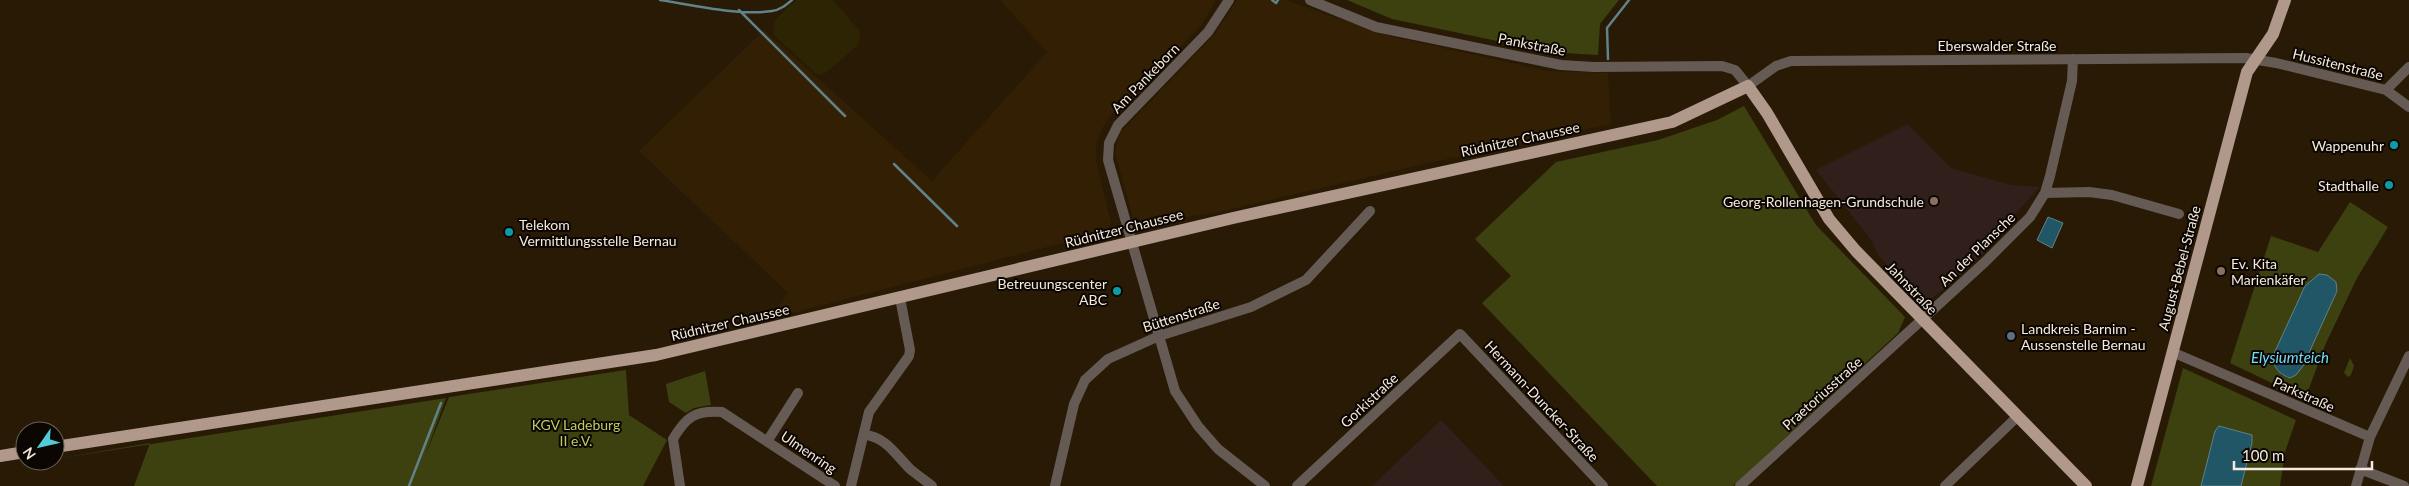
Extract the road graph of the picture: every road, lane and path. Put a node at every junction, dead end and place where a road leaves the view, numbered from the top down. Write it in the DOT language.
graph roads {
  1 [pos="1229,0"];
  2 [pos="1310,0"];
  3 [pos="2285,0"];
  4 [pos="2255,58"];
  5 [pos="2073,59"];
  6 [pos="2409,67"];
  7 [pos="1748,86"];
  8 [pos="2386,90"];
  9 [pos="2409,108"];
  10 [pos="2045,193"];
  11 [pos="1370,211"];
  12 [pos="2179,214"];
  13 [pos="1131,242"];
  14 [pos="900,298"];
  15 [pos="1922,320"];
  16 [pos="1460,334"];
  17 [pos="1159,336"];
  18 [pos="2172,352"];
  19 [pos="2409,356"];
  20 [pos="798,393"];
  21 [pos="2018,416"];
  22 [pos="864,435"];
  23 [pos="2370,437"];
  24 [pos="768,440"];
  25 [pos="65,446"];
  26 [pos="15,454"];
  27 [pos="0,456"];
  28 [pos="2360,469"];
  29 [pos="680,486"];
  30 [pos="835,486"];
  31 [pos="851,486"];
  32 [pos="932,486"];
  33 [pos="1054,486"];
  34 [pos="1265,486"];
  35 [pos="1297,486"];
  36 [pos="1603,486"];
  37 [pos="1740,486"];
  38 [pos="1945,486"];
  39 [pos="2086,486"];
  40 [pos="2137,486"];
  41 [pos="2356,486"];
  42 [pos="2404,486"];
  1 -- 13 [label="street, Am Pankeborn"];
  2 -- 7 [label="street, Pankstraße"];
  3 -- 4 [label="main road, August-Bebel-Straße"];
  4 -- 5 [label="street, Eberswalder Straße"];
  4 -- 8 [label="street, Hussitenstraße"];
  4 -- 18 [label="main road, August-Bebel-Straße"];
  5 -- 7 [label="street, Eberswalder Straße"];
  5 -- 10 [label="street, An der Plansche"];
  6 -- 8 [label="street"];
  7 -- 13 [label="main road, Rüdnitzer Chaussee"];
  7 -- 15 [label="main road, Jahnstraße"];
  8 -- 9 [label="street, Hussitenstraße"];
  10 -- 12 [label="street"];
  10 -- 15 [label="street, An der Plansche"];
  11 -- 17 [label="street, Büttenstraße"];
  13 -- 14 [label="main road, Rüdnitzer Chaussee"];
  13 -- 17 [label="street, Am Pankeborn"];
  14 -- 22 [label="street"];
  14 -- 25 [label="main road, Rüdnitzer Chaussee"];
  15 -- 21 [label="main road, Jahnstraße"];
  15 -- 37 [label="street, Praetoriusstraße"];
  16 -- 35 [label="street, Gorkistraße"];
  16 -- 36 [label="street, Hermann-Duncker-Straße"];
  17 -- 33 [label="street, Büttenstraße"];
  17 -- 34 [label="street, Am Pankeborn"];
  18 -- 23 [label="street, Parkstraße"];
  18 -- 40 [label="main road, August-Bebel-Straße"];
  19 -- 23 [label="street"];
  20 -- 24 [label="street, Ulmenring"];
  21 -- 38 [label="street"];
  21 -- 39 [label="main road, Jahnstraße"];
  22 -- 31 [label="street"];
  22 -- 32 [label="street"];
  23 -- 28 [label="street"];
  24 -- 29 [label="street, Ulmenring"];
  24 -- 30 [label="street, Ulmenring"];
  26 -- 27 [label="main road"];
  28 -- 41 [label="street"];
  28 -- 42 [label="street"];
}
